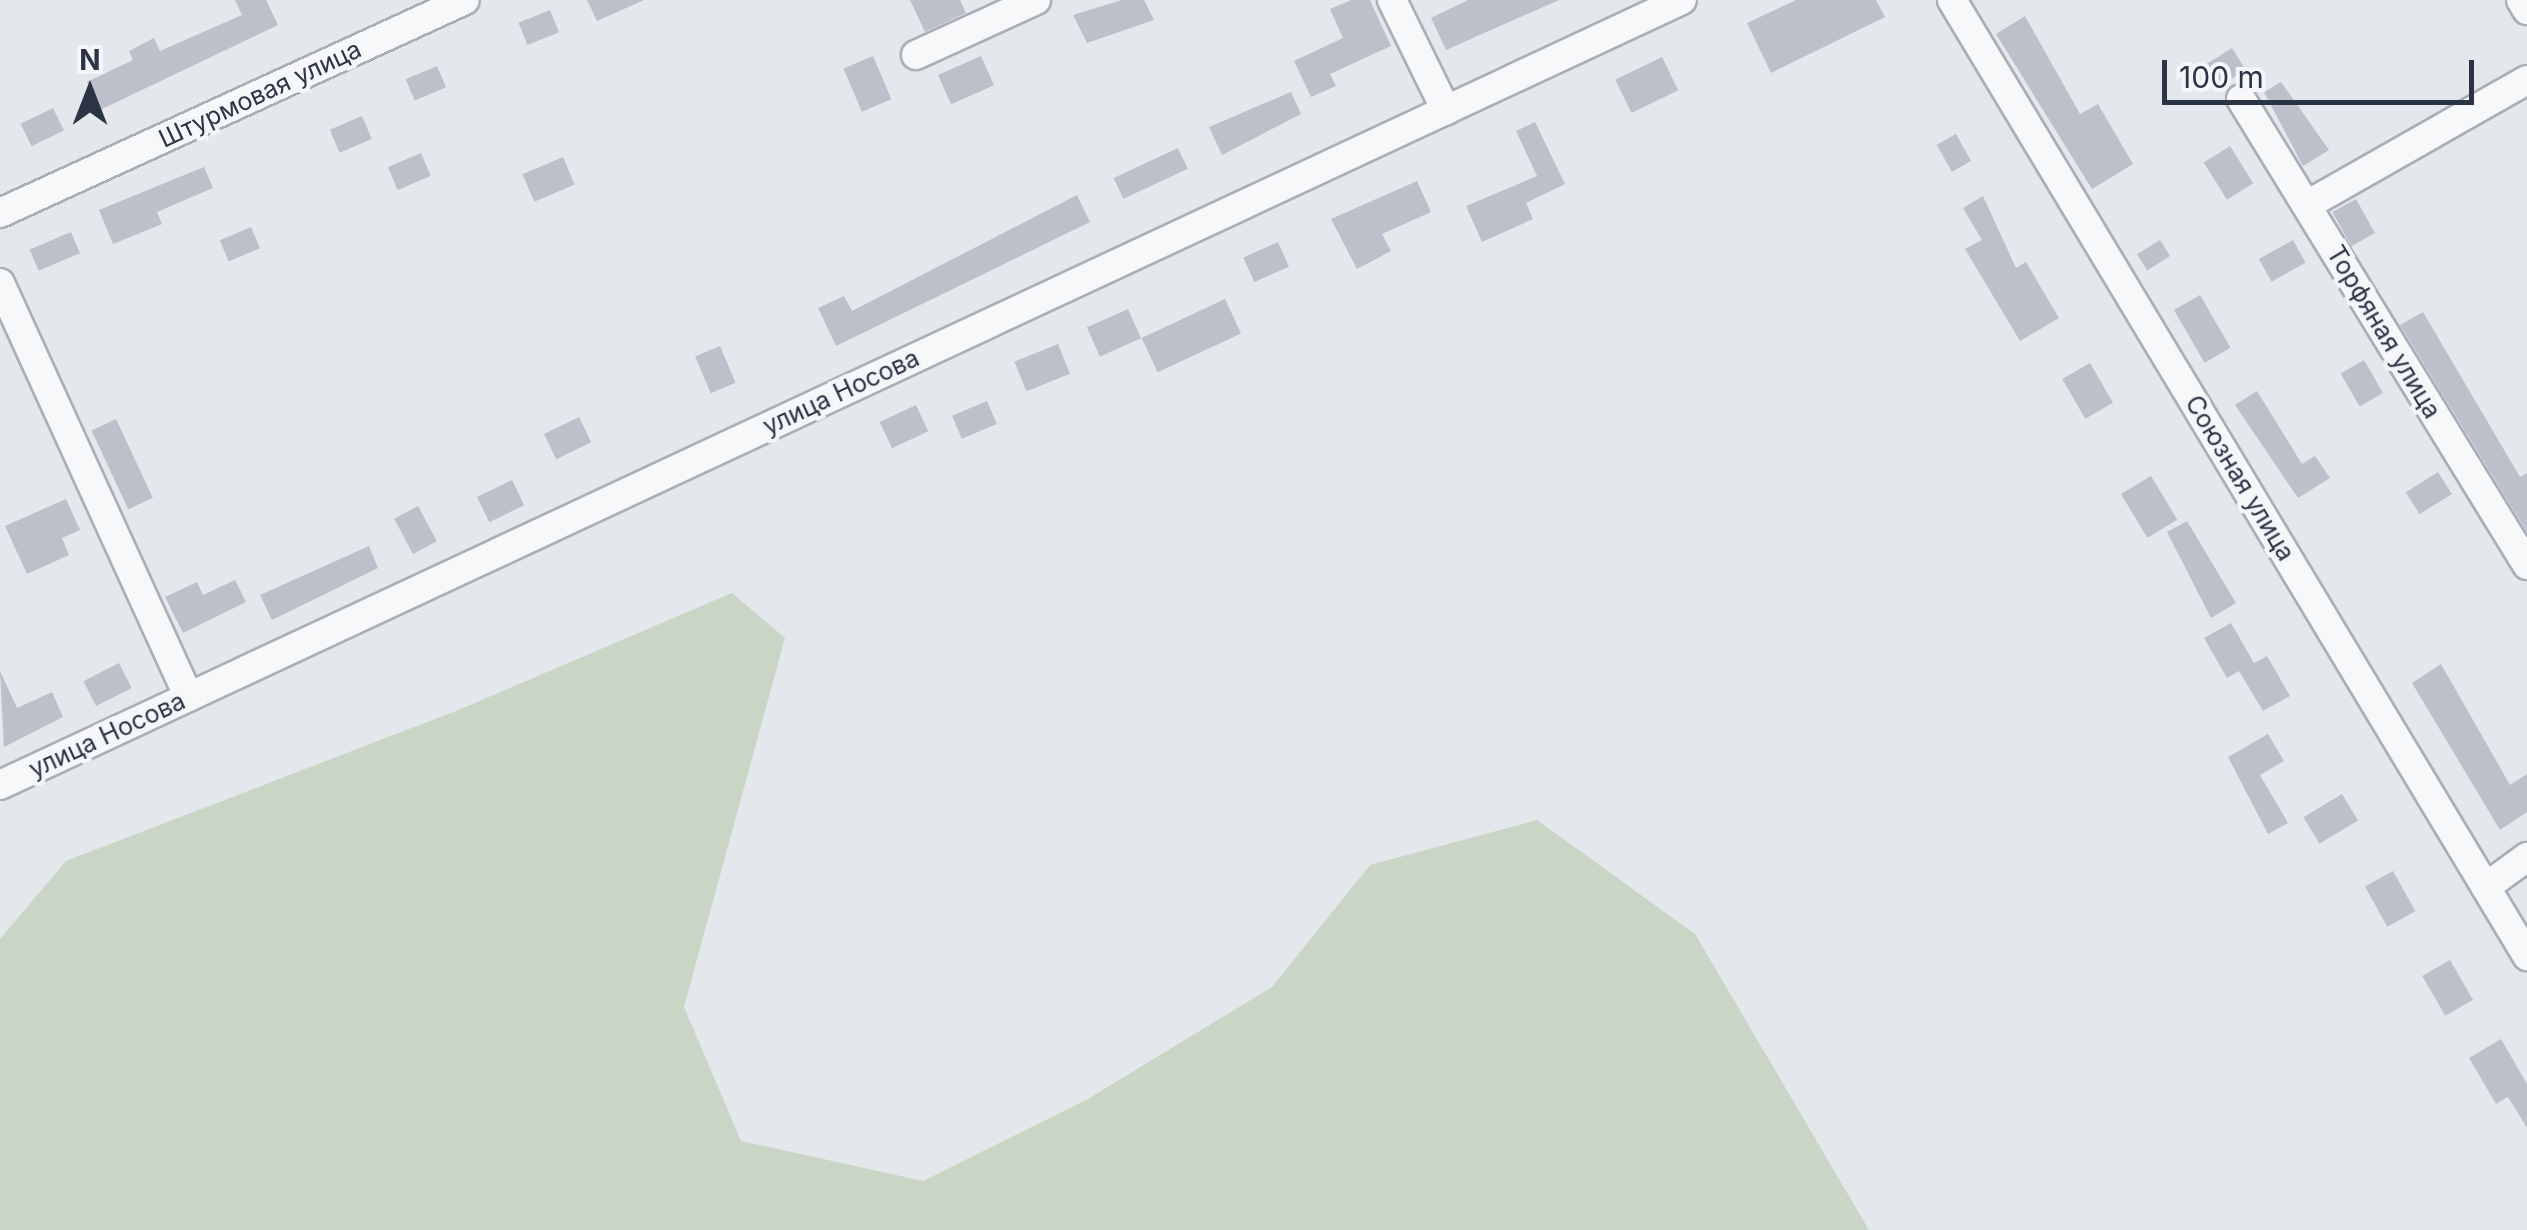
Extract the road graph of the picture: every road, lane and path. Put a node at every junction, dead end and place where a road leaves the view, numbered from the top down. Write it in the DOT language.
graph roads {
  1 [pos="465,0"];
  2 [pos="1036,0"];
  3 [pos="1392,0"];
  4 [pos="1682,0"];
  5 [pos="1952,0"];
  6 [pos="2520,0"];
  7 [pos="2527,10"];
  8 [pos="916,55"];
  9 [pos="2527,80"];
  10 [pos="2241,99"];
  11 [pos="1446,110"];
  12 [pos="2307,206"];
  13 [pos="0,213"];
  14 [pos="0,283"];
  15 [pos="2527,565"];
  16 [pos="188,697"];
  17 [pos="0,784"];
  18 [pos="2527,857"];
  19 [pos="2486,887"];
  20 [pos="2527,956"];
  1 -- 13 [label="street, Штурмовая улица"];
  2 -- 8 [label="street"];
  3 -- 11 [label="street"];
  4 -- 11 [label="street, улица Носова"];
  5 -- 19 [label="street, Союзная улица"];
  6 -- 7 [label="street"];
  9 -- 12 [label="street"];
  10 -- 12 [label="street, Торфяная улица"];
  11 -- 16 [label="street, улица Носова"];
  12 -- 15 [label="street, Торфяная улица"];
  14 -- 16 [label="street"];
  16 -- 17 [label="street, улица Носова"];
  18 -- 19 [label="street"];
  19 -- 20 [label="street, Союзная улица"];
}
